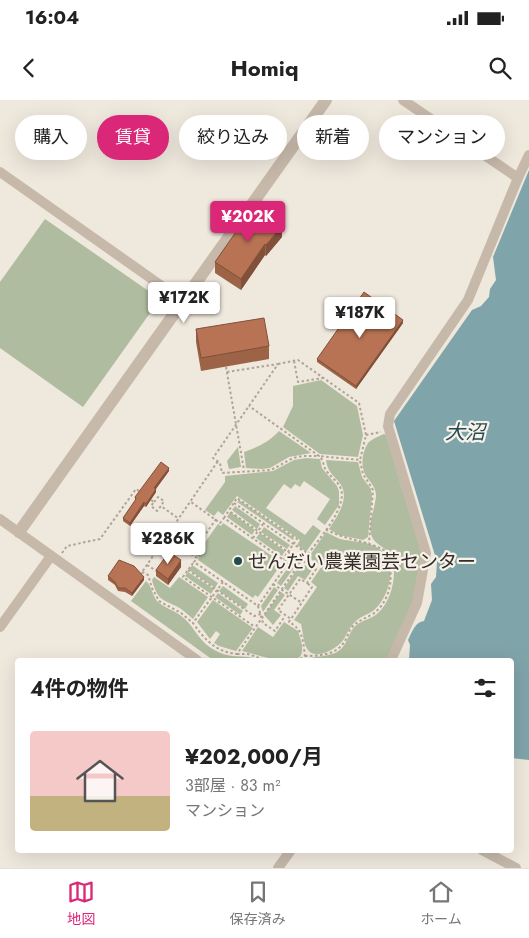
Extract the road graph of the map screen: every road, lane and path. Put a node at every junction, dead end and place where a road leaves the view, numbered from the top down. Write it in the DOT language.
graph roads {
  1 [pos="326,100"];
  2 [pos="403,100"];
  3 [pos="529,155"];
  4 [pos="0,172"];
  5 [pos="518,178"];
  6 [pos="183,301"];
  7 [pos="294,361"];
  8 [pos="278,364"];
  9 [pos="226,366"];
  10 [pos="227,372"];
  11 [pos="323,378"];
  12 [pos="249,406"];
  13 [pos="236,424"];
  14 [pos="389,431"];
  15 [pos="366,435"];
  16 [pos="319,456"];
  17 [pos="360,460"];
  18 [pos="218,461"];
  19 [pos="244,471"];
  20 [pos="141,492"];
  21 [pos="151,500"];
  22 [pos="154,502"];
  23 [pos="191,502"];
  24 [pos="234,503"];
  25 [pos="161,506"];
  26 [pos="229,511"];
  27 [pos="0,518"];
  28 [pos="224,518"];
  29 [pos="179,519"];
  30 [pos="216,520"];
  31 [pos="263,523"];
  32 [pos="325,529"];
  33 [pos="258,531"];
  34 [pos="19,532"];
  35 [pos="166,537"];
  36 [pos="253,538"];
  37 [pos="370,543"];
  38 [pos="294,544"];
  39 [pos="288,552"];
  40 [pos="192,554"];
  41 [pos="308,554"];
  42 [pos="54,558"];
  43 [pos="283,559"];
  44 [pos="303,561"];
  45 [pos="194,562"];
  46 [pos="288,562"];
  47 [pos="298,563"];
  48 [pos="147,565"];
  49 [pos="188,570"];
  50 [pos="142,572"];
  51 [pos="159,572"];
  52 [pos="138,575"];
  53 [pos="223,582"];
  54 [pos="274,584"];
  55 [pos="307,584"];
  56 [pos="282,589"];
  57 [pos="217,590"];
  58 [pos="289,594"];
  59 [pos="212,597"];
  60 [pos="302,603"];
  61 [pos="258,606"];
  62 [pos="286,615"];
  63 [pos="261,616"];
  64 [pos="291,619"];
  65 [pos="193,623"];
  66 [pos="0,627"];
  67 [pos="255,627"];
  68 [pos="237,654"];
  69 [pos="305,656"];
  70 [pos="194,658"];
  71 [pos="260,658"];
  72 [pos="302,658"];
  73 [pos="392,658"];
  74 [pos="289,853"];
  75 [pos="488,853"];
  76 [pos="278,868"];
  77 [pos="516,868"];
  1 -- 6 [label="street"];
  2 -- 5 [label="street"];
  3 -- 5 [label="street"];
  4 -- 6 [label="street"];
  5 -- 14 [label="street"];
  6 -- 34 [label="street"];
  7 -- 8 [label="path"];
  7 -- 11 [label="path"];
  7 -- 11 [label="path"];
  8 -- 10 [label="path"];
  8 -- 12 [label="path"];
  9 -- 10 [label="path"];
  10 -- 13 [label="path"];
  11 -- 15 [label="path"];
  12 -- 13 [label="path"];
  12 -- 16 [label="path"];
  13 -- 18 [label="path"];
  13 -- 19 [label="path"];
  14 -- 15 [label="path"];
  14 -- 73 [label="street"];
  15 -- 17 [label="path"];
  16 -- 17 [label="path"];
  16 -- 19 [label="path"];
  16 -- 32 [label="path"];
  17 -- 37 [label="path"];
  18 -- 19 [label="path"];
  18 -- 23 [label="path"];
  20 -- 42 [label="path"];
  21 -- 22 [label="path"];
  22 -- 25 [label="path"];
  22 -- 25 [label="path"];
  23 -- 29 [label="path"];
  23 -- 30 [label="path"];
  24 -- 26 [label="path"];
  24 -- 31 [label="path"];
  24 -- 38 [label="path"];
  25 -- 29 [label="path"];
  26 -- 28 [label="path"];
  26 -- 33 [label="path"];
  27 -- 34 [label="street"];
  28 -- 30 [label="path"];
  28 -- 36 [label="path"];
  29 -- 35 [label="path"];
  30 -- 40 [label="path"];
  31 -- 33 [label="path"];
  31 -- 38 [label="path"];
  32 -- 37 [label="path"];
  32 -- 41 [label="path"];
  33 -- 36 [label="path"];
  33 -- 39 [label="path"];
  34 -- 42 [label="street"];
  35 -- 40 [label="path"];
  35 -- 48 [label="path"];
  36 -- 43 [label="path"];
  37 -- 69 [label="path"];
  38 -- 39 [label="path"];
  38 -- 41 [label="path"];
  39 -- 43 [label="path"];
  39 -- 47 [label="path"];
  40 -- 45 [label="path"];
  41 -- 44 [label="path"];
  42 -- 66 [label="street"];
  42 -- 70 [label="street"];
  43 -- 46 [label="path"];
  44 -- 47 [label="path"];
  44 -- 55 [label="path"];
  45 -- 49 [label="path"];
  45 -- 53 [label="path"];
  46 -- 47 [label="path"];
  46 -- 54 [label="path"];
  47 -- 56 [label="path"];
  48 -- 50 [label="path"];
  48 -- 51 [label="path"];
  49 -- 57 [label="path"];
  49 -- 59 [label="path"];
  50 -- 52 [label="path"];
  50 -- 65 [label="path"];
  53 -- 57 [label="path"];
  53 -- 61 [label="path"];
  54 -- 56 [label="path"];
  54 -- 61 [label="path"];
  55 -- 58 [label="path"];
  55 -- 60 [label="path"];
  56 -- 58 [label="path"];
  56 -- 63 [label="path"];
  57 -- 59 [label="path"];
  57 -- 63 [label="path"];
  58 -- 60 [label="path"];
  58 -- 62 [label="path"];
  59 -- 65 [label="path"];
  59 -- 67 [label="path"];
  60 -- 64 [label="path"];
  61 -- 63 [label="path"];
  62 -- 63 [label="path"];
  62 -- 64 [label="path"];
  63 -- 67 [label="path"];
  64 -- 69 [label="path"];
  65 -- 68 [label="path"];
  67 -- 68 [label="path"];
  68 -- 71 [label="path"];
  69 -- 72 [label="path"];
  74 -- 76 [label="street"];
  75 -- 77 [label="street"];
}
